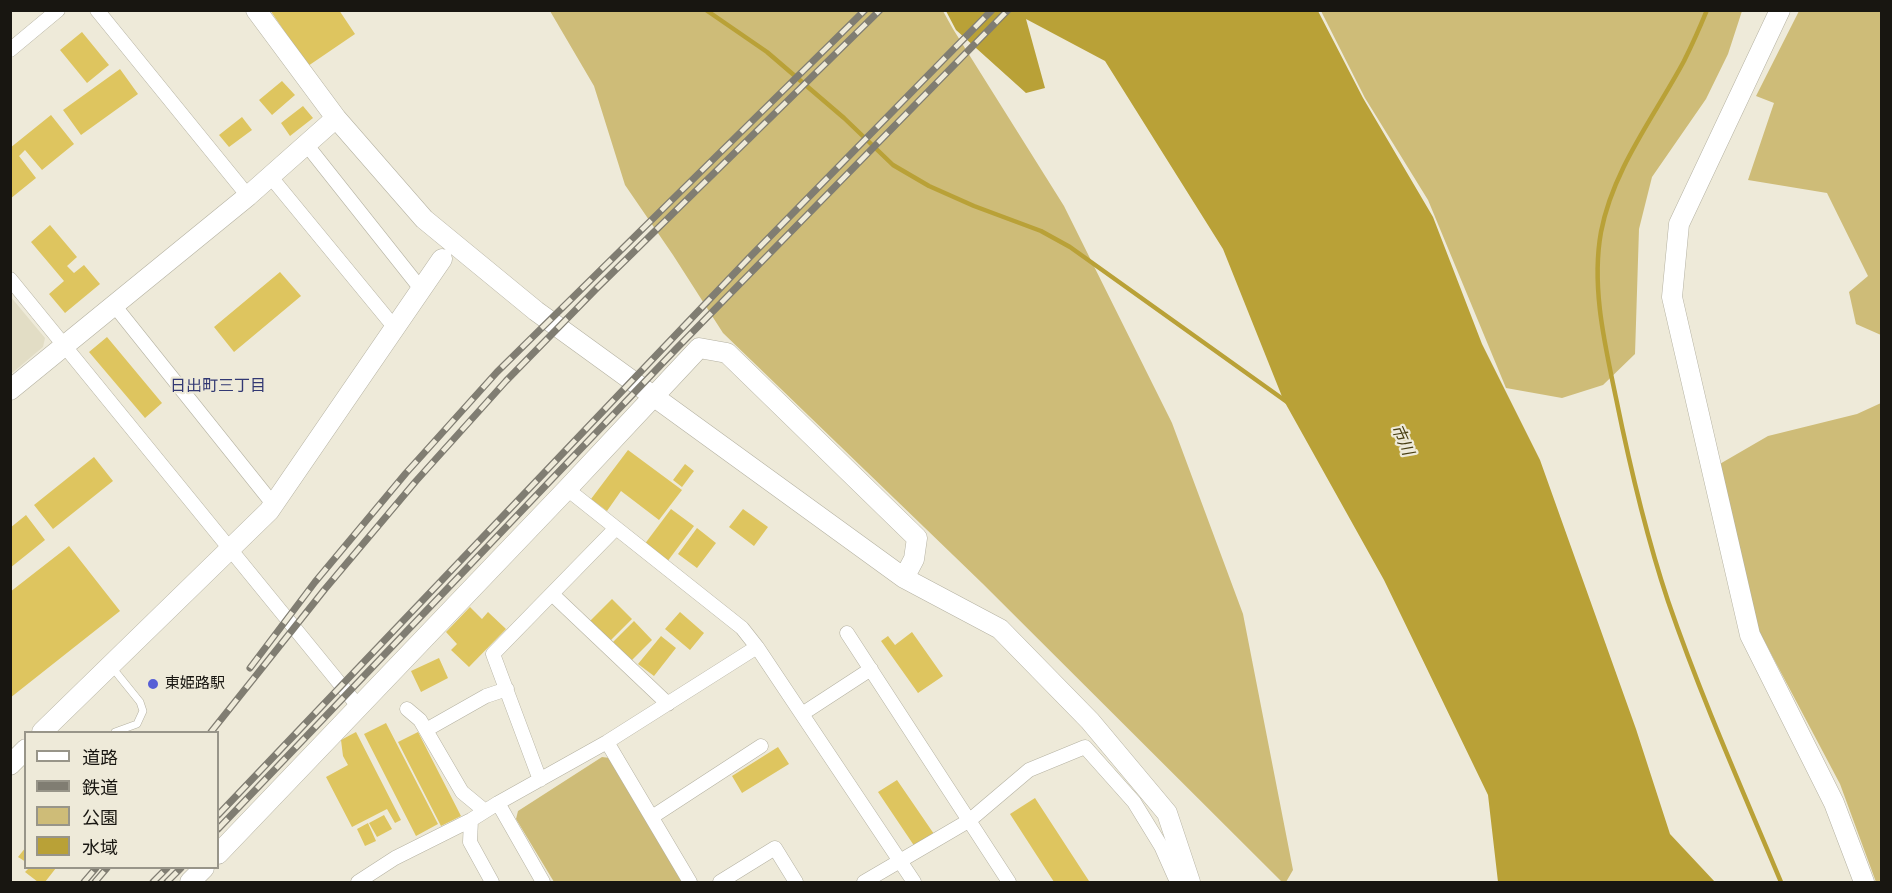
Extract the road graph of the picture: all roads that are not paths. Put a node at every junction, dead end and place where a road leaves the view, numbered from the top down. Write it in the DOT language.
graph roads {
  1 [pos="57,10"];
  2 [pos="97,10"];
  3 [pos="256,10"];
  4 [pos="1780,10"];
  5 [pos="10,50"];
  6 [pos="336,118"];
  7 [pos="306,144"];
  8 [pos="270,176"];
  9 [pos="248,196"];
  10 [pos="442,259"];
  11 [pos="10,279"];
  12 [pos="421,289"];
  13 [pos="114,305"];
  14 [pos="394,328"];
  15 [pos="65,345"];
  16 [pos="10,390"];
  17 [pos="652,396"];
  18 [pos="567,489"];
  19 [pos="273,504"];
  20 [pos="616,528"];
  21 [pos="230,550"];
  22 [pos="904,579"];
  23 [pos="552,594"];
  24 [pos="847,633"];
  25 [pos="757,647"];
  26 [pos="111,666"];
  27 [pos="871,669"];
  28 [pos="507,689"];
  29 [pos="668,704"];
  30 [pos="358,706"];
  31 [pos="407,709"];
  32 [pos="802,714"];
  33 [pos="426,730"];
  34 [pos="43,731"];
  35 [pos="118,731"];
  36 [pos="607,742"];
  37 [pos="761,746"];
  38 [pos="24,751"];
  39 [pos="10,765"];
  40 [pos="540,780"];
  41 [pos="498,803"];
  42 [pos="485,811"];
  43 [pos="652,817"];
  44 [pos="471,819"];
  45 [pos="970,820"];
  46 [pos="219,853"];
  47 [pos="901,861"];
  48 [pos="202,869"];
  49 [pos="1182,878"];
  50 [pos="190,882"];
  51 [pos="358,882"];
  52 [pos="492,882"];
  53 [pos="543,882"];
  54 [pos="690,882"];
  55 [pos="720,882"];
  56 [pos="796,882"];
  57 [pos="864,882"];
  58 [pos="914,882"];
  59 [pos="1009,882"];
  60 [pos="1864,882"];
  1 -- 5 [label="street"];
  2 -- 9 [label="street"];
  3 -- 6 [label="street"];
  4 -- 60 [label="street"];
  6 -- 7 [label="street"];
  6 -- 17 [label="street"];
  7 -- 8 [label="street"];
  7 -- 12 [label="street"];
  8 -- 9 [label="street"];
  8 -- 14 [label="street"];
  9 -- 13 [label="street"];
  10 -- 12 [label="street"];
  11 -- 15 [label="street"];
  12 -- 14 [label="street"];
  13 -- 15 [label="street"];
  13 -- 19 [label="street"];
  14 -- 19 [label="street"];
  15 -- 16 [label="street"];
  15 -- 21 [label="street"];
  17 -- 18 [label="street"];
  17 -- 22 [label="street"];
  17 -- 22 [label="street"];
  18 -- 20 [label="street"];
  18 -- 30 [label="street"];
  19 -- 21 [label="street"];
  20 -- 23 [label="street"];
  20 -- 25 [label="street"];
  21 -- 26 [label="street"];
  21 -- 30 [label="street"];
  22 -- 49 [label="street"];
  23 -- 28 [label="street"];
  23 -- 29 [label="street"];
  24 -- 27 [label="street"];
  25 -- 29 [label="street"];
  25 -- 32 [label="street"];
  26 -- 34 [label="street"];
  26 -- 35 [label="lane"];
  27 -- 32 [label="street"];
  27 -- 45 [label="street"];
  28 -- 33 [label="street"];
  28 -- 40 [label="street"];
  29 -- 36 [label="street"];
  30 -- 46 [label="street"];
  31 -- 33 [label="street"];
  32 -- 47 [label="street"];
  33 -- 42 [label="street"];
  36 -- 40 [label="street"];
  36 -- 43 [label="street"];
  37 -- 43 [label="street"];
  38 -- 39 [label="street"];
  40 -- 41 [label="street"];
  41 -- 42 [label="street"];
  41 -- 53 [label="street"];
  42 -- 44 [label="street"];
  43 -- 54 [label="street"];
  44 -- 51 [label="street"];
  44 -- 52 [label="street"];
  45 -- 47 [label="street"];
  45 -- 49 [label="street"];
  45 -- 59 [label="street"];
  47 -- 57 [label="street"];
  47 -- 58 [label="street"];
  48 -- 50 [label="street"];
  55 -- 56 [label="street"];
}
